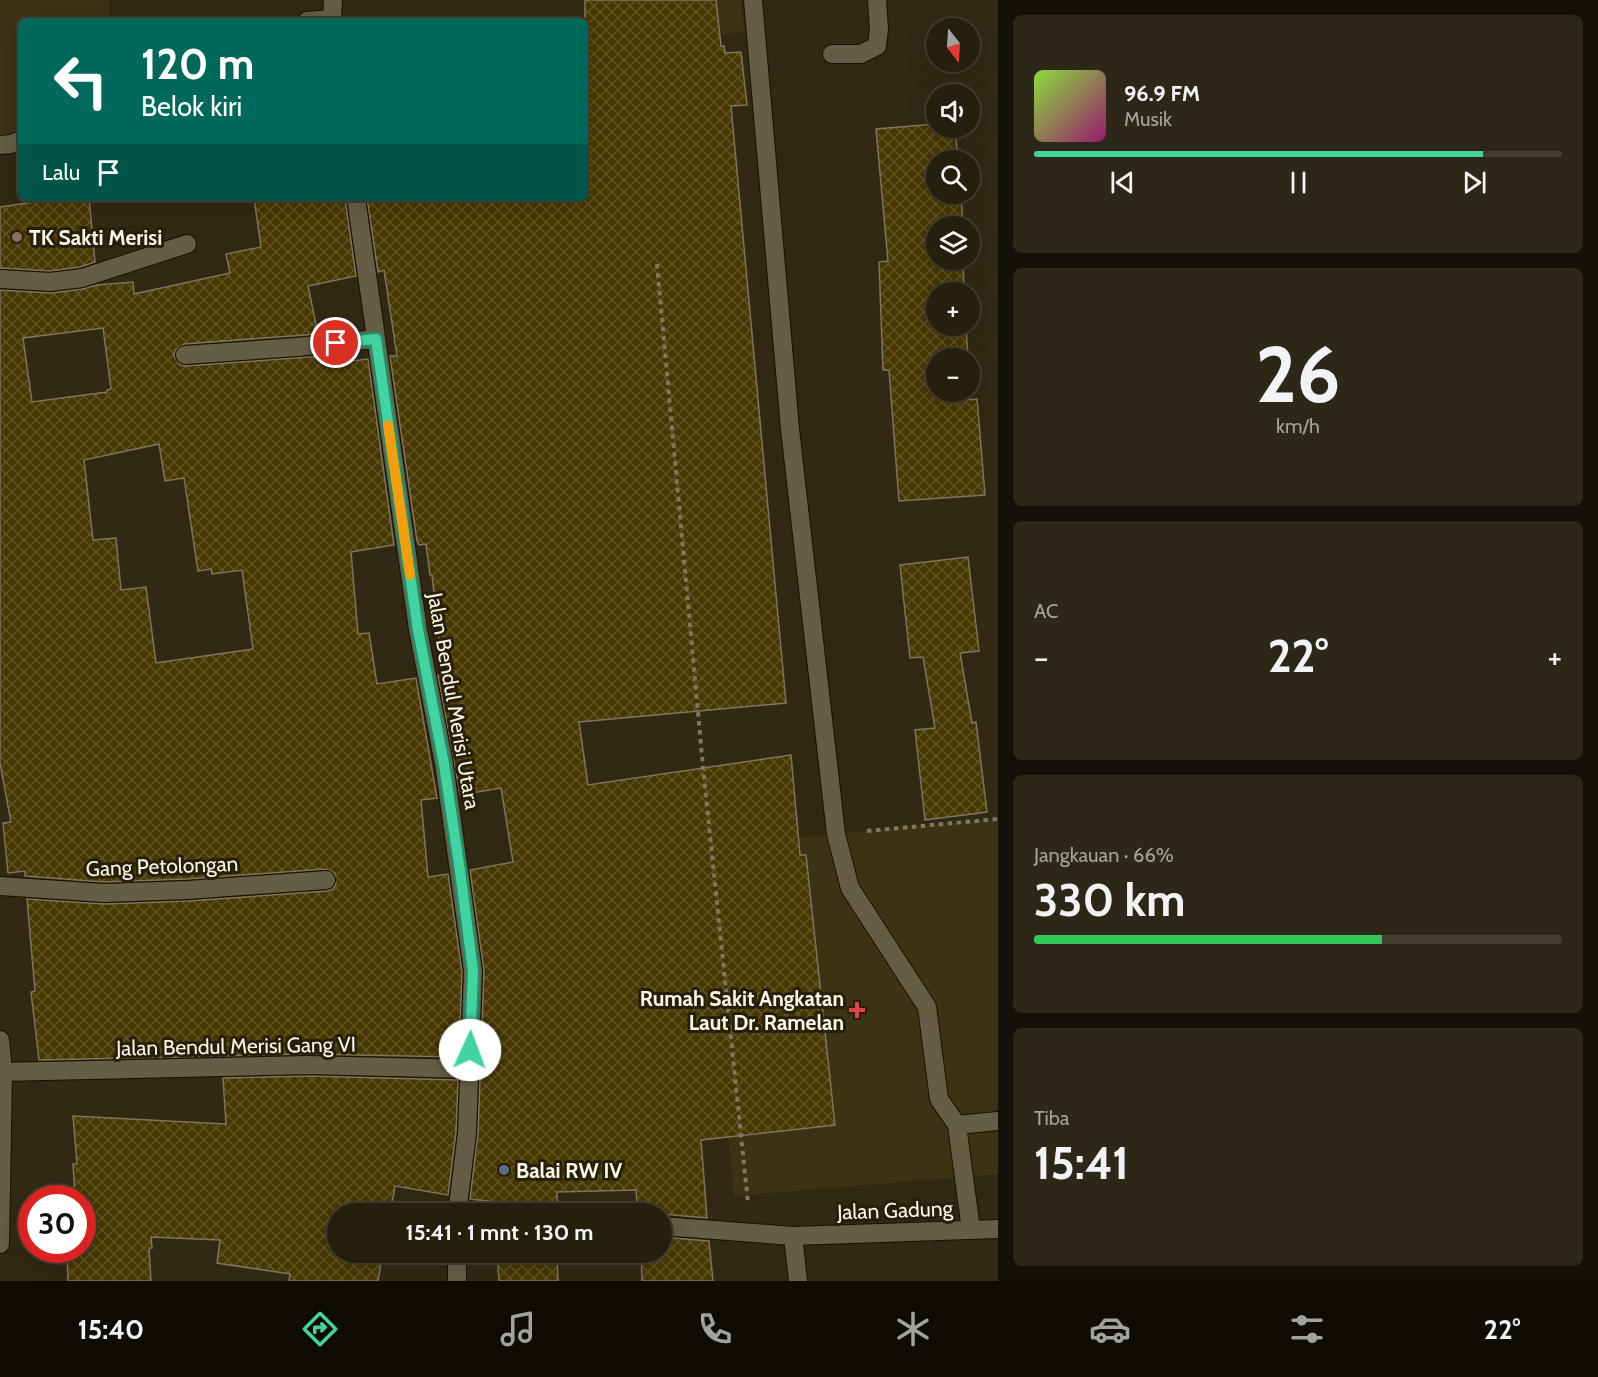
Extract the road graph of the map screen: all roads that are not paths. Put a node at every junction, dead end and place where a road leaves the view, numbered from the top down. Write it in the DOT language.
graph roads {
  1 [pos="333,0"];
  2 [pos="753,0"];
  3 [pos="877,0"];
  4 [pos="332,18"];
  5 [pos="832,54"];
  6 [pos="18,141"];
  7 [pos="0,145"];
  8 [pos="356,201"];
  9 [pos="187,244"];
  10 [pos="0,279"];
  11 [pos="376,339"];
  12 [pos="185,355"];
  13 [pos="326,880"];
  14 [pos="0,886"];
  15 [pos="0,1040"];
  16 [pos="470,1069"];
  17 [pos="1,1072"];
  18 [pos="998,1121"];
  19 [pos="957,1125"];
  20 [pos="458,1203"];
  21 [pos="672,1227"];
  22 [pos="998,1229"];
  23 [pos="971,1230"];
  24 [pos="794,1236"];
  25 [pos="0,1244"];
  26 [pos="457,1263"];
  27 [pos="457,1281"];
  28 [pos="798,1281"];
  1 -- 4 [label="street"];
  2 -- 19 [label="street"];
  3 -- 5 [label="street"];
  6 -- 7 [label="street"];
  8 -- 11 [label="street, Jalan Bendul Merisi Utara"];
  9 -- 10 [label="street"];
  11 -- 12 [label="street"];
  11 -- 16 [label="street, Jalan Bendul Merisi Utara"];
  13 -- 14 [label="street, Gang Petolongan"];
  15 -- 17 [label="street"];
  16 -- 17 [label="street, Jalan Bendul Merisi Gang VI"];
  16 -- 20 [label="street, Jalan Bendul Merisi Utara"];
  17 -- 25 [label="street"];
  18 -- 19 [label="street"];
  19 -- 23 [label="street"];
  21 -- 24 [label="street, Jalan Gadung"];
  22 -- 23 [label="street, Jalan Gadung"];
  23 -- 24 [label="street, Jalan Gadung"];
  24 -- 28 [label="street"];
  26 -- 27 [label="street"];
}
